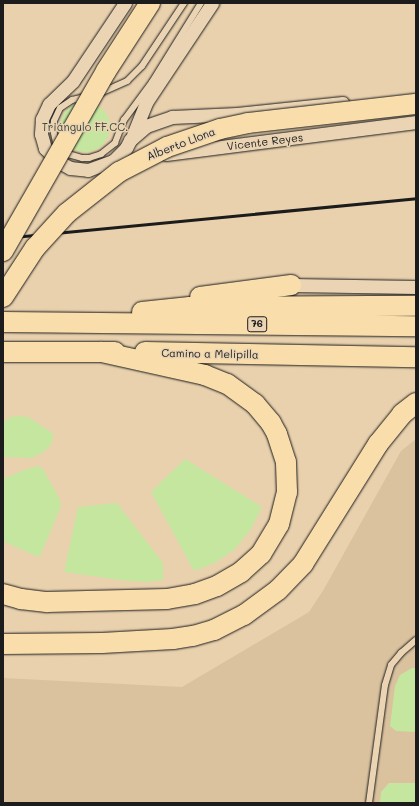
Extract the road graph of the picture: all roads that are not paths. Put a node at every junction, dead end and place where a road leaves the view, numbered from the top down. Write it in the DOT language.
graph roads {
  1 [pos="125,3"];
  2 [pos="150,3"];
  3 [pos="184,3"];
  4 [pos="201,3"];
  5 [pos="212,3"];
  6 [pos="414,109"];
  7 [pos="128,144"];
  8 [pos="113,161"];
  9 [pos="43,182"];
  10 [pos="3,229"];
  11 [pos="3,251"];
  12 [pos="291,285"];
  13 [pos="416,287"];
  14 [pos="3,297"];
  15 [pos="416,306"];
  16 [pos="142,312"];
  17 [pos="3,322"];
  18 [pos="98,322"];
  19 [pos="416,326"];
  20 [pos="3,352"];
  21 [pos="101,352"];
  22 [pos="416,358"];
  23 [pos="416,402"];
  24 [pos="3,594"];
  25 [pos="415,643"];
  26 [pos="3,644"];
  27 [pos="369,803"];
  1 -- 8 [label="street"];
  2 -- 9 [label="main road, bridge"];
  3 -- 4 [label="lane"];
  5 -- 7 [label="street"];
  6 -- 7 [label="street, Alberto Llona"];
  6 -- 8 [label="street, Vicente Reyes"];
  6 -- 14 [label="main road, Alberto Llona, bridge"];
  7 -- 8 [label="street, Alberto Llona"];
  9 -- 10 [label="main road, bridge"];
  9 -- 11 [label="main road, bridge"];
  12 -- 13 [label="street"];
  12 -- 16 [label="main road"];
  15 -- 16 [label="main road"];
  16 -- 18 [label="main road"];
  17 -- 18 [label="main road, 76"];
  18 -- 19 [label="main road, 76"];
  20 -- 21 [label="main road, Camino a Melipilla"];
  21 -- 22 [label="main road, Camino a Melipilla"];
  21 -- 24 [label="main road"];
  23 -- 26 [label="main road"];
  25 -- 27 [label="lane"];
}
